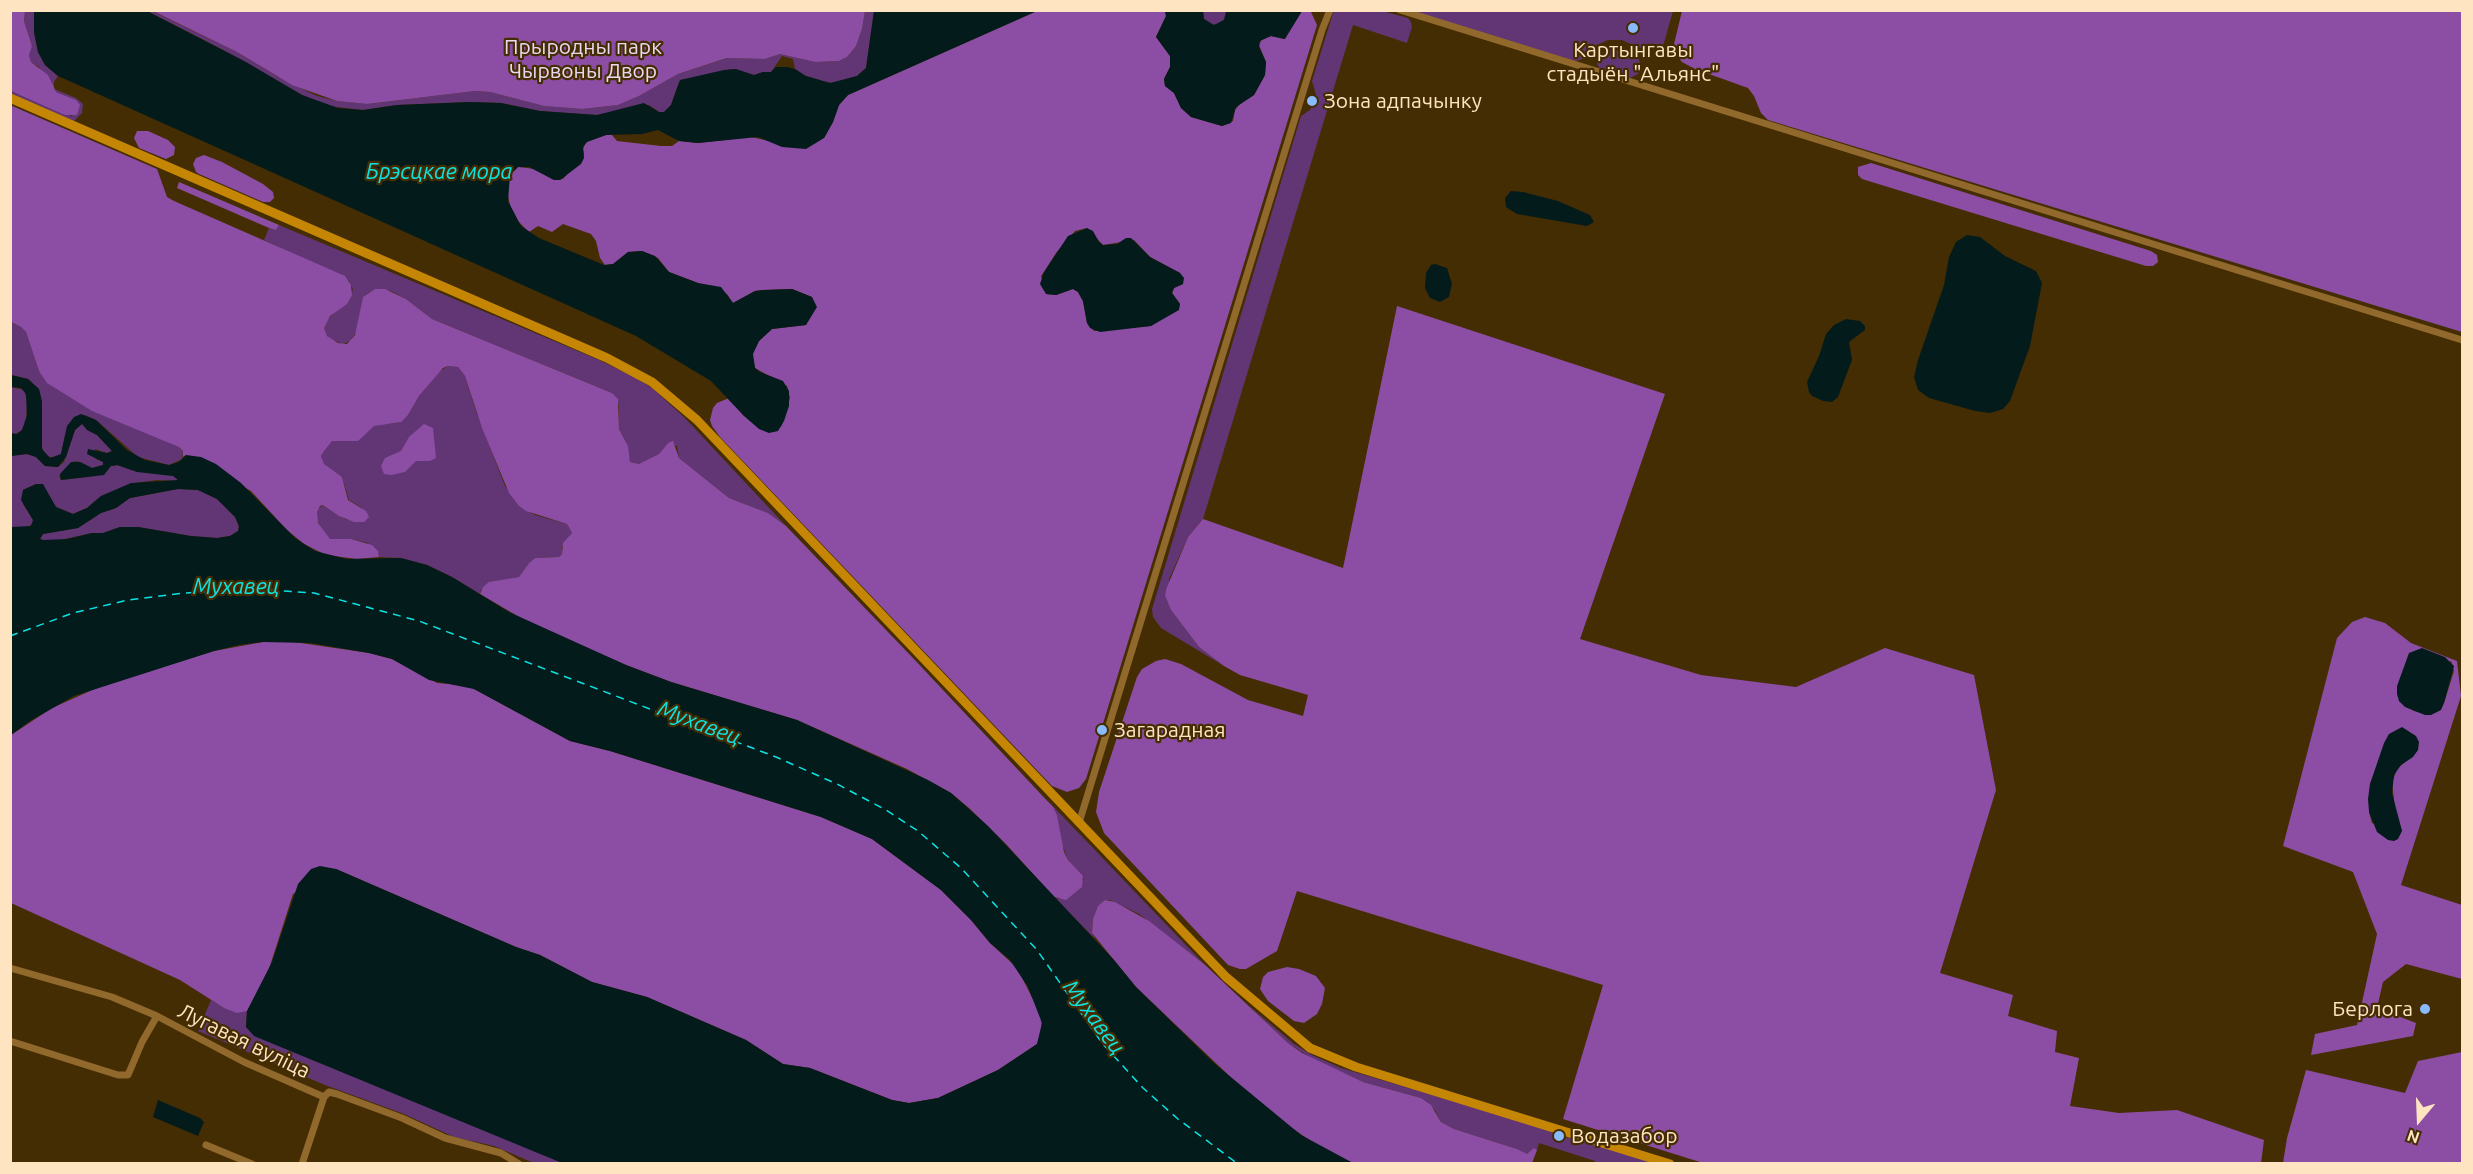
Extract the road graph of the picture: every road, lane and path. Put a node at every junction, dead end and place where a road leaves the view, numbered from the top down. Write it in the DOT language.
graph roads {
  1 [pos="1329,10"];
  2 [pos="1400,10"];
  3 [pos="10,98"];
  4 [pos="2463,340"];
  5 [pos="1079,823"];
  6 [pos="10,968"];
  7 [pos="157,1016"];
  8 [pos="10,1041"];
  9 [pos="324,1098"];
  10 [pos="207,1145"];
  11 [pos="252,1164"];
  12 [pos="302,1164"];
  13 [pos="519,1164"];
  14 [pos="1670,1164"];
  1 -- 5 [label="street"];
  2 -- 4 [label="street"];
  3 -- 5 [label="street"];
  5 -- 14 [label="street"];
  6 -- 7 [label="street"];
  7 -- 8 [label="street, Лугавая вуліца"];
  7 -- 9 [label="street, Лугавая вуліца"];
  9 -- 12 [label="street"];
  9 -- 13 [label="street"];
  10 -- 11 [label="street"];
}
